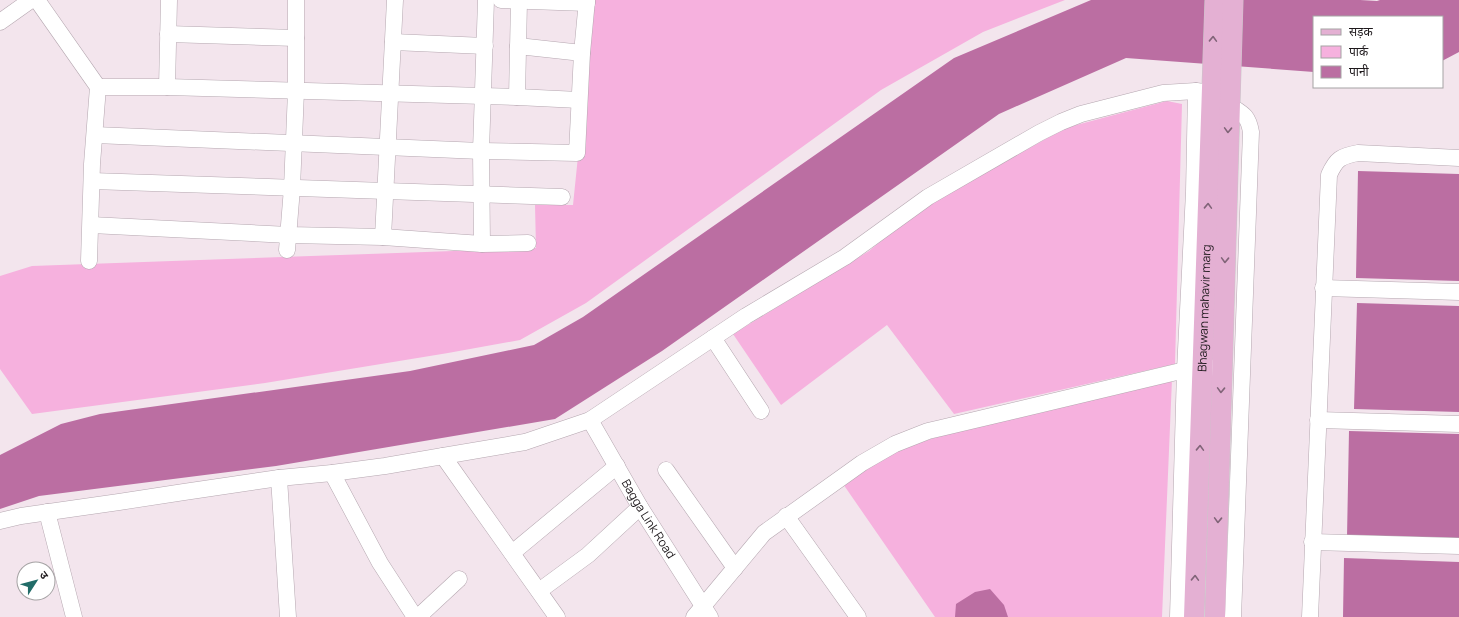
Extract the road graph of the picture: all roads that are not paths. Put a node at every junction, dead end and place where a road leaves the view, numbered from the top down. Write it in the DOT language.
graph roads {
  1 [pos="31,0"];
  2 [pos="37,0"];
  3 [pos="169,0"];
  4 [pos="296,0"];
  5 [pos="395,0"];
  6 [pos="486,0"];
  7 [pos="501,0"];
  8 [pos="1215,0"];
  9 [pos="1233,0"];
  10 [pos="519,1"];
  11 [pos="587,2"];
  12 [pos="0,22"];
  13 [pos="168,34"];
  14 [pos="296,38"];
  15 [pos="393,42"];
  16 [pos="485,46"];
  17 [pos="518,46"];
  18 [pos="582,53"];
  19 [pos="1212,85"];
  20 [pos="98,87"];
  21 [pos="167,87"];
  22 [pos="296,91"];
  23 [pos="390,94"];
  24 [pos="483,96"];
  25 [pos="517,97"];
  26 [pos="579,100"];
  27 [pos="1229,105"];
  28 [pos="95,135"];
  29 [pos="294,143"];
  30 [pos="386,146"];
  31 [pos="481,151"];
  32 [pos="1459,158"];
  33 [pos="92,181"];
  34 [pos="292,188"];
  35 [pos="385,190"];
  36 [pos="481,194"];
  37 [pos="562,196"];
  38 [pos="91,225"];
  39 [pos="383,237"];
  40 [pos="288,242"];
  41 [pos="528,243"];
  42 [pos="482,244"];
  43 [pos="89,261"];
  44 [pos="1323,288"];
  45 [pos="1459,292"];
  46 [pos="713,338"];
  47 [pos="1222,368"];
  48 [pos="1194,369"];
  49 [pos="761,411"];
  50 [pos="590,420"];
  51 [pos="1318,420"];
  52 [pos="1459,424"];
  53 [pos="443,456"];
  54 [pos="616,466"];
  55 [pos="666,470"];
  56 [pos="332,473"];
  57 [pos="279,478"];
  58 [pos="640,508"];
  59 [pos="47,512"];
  60 [pos="786,516"];
  61 [pos="0,521"];
  62 [pos="1312,542"];
  63 [pos="1459,546"];
  64 [pos="512,553"];
  65 [pos="735,568"];
  66 [pos="459,579"];
  67 [pos="539,591"];
  68 [pos="702,613"];
  69 [pos="74,617"];
  70 [pos="288,617"];
  71 [pos="416,617"];
  72 [pos="557,617"];
  73 [pos="858,617"];
  74 [pos="1178,617"];
  75 [pos="1194,617"];
  76 [pos="1215,617"];
  77 [pos="1233,617"];
  78 [pos="1310,617"];
  1 -- 12 [label="street"];
  2 -- 20 [label="street"];
  3 -- 13 [label="street"];
  4 -- 14 [label="street"];
  5 -- 15 [label="street"];
  6 -- 16 [label="street"];
  7 -- 10 [label="street"];
  19 -- 8 [label="main road, Bhagwan mahavir marg, one-way"];
  9 -- 19 [label="main road, Bhagwan mahavir marg"];
  10 -- 11 [label="street"];
  10 -- 17 [label="street"];
  11 -- 18 [label="street"];
  13 -- 14 [label="street"];
  13 -- 21 [label="street"];
  14 -- 22 [label="street"];
  15 -- 16 [label="street"];
  15 -- 23 [label="street"];
  16 -- 24 [label="street"];
  17 -- 18 [label="street"];
  17 -- 25 [label="street"];
  18 -- 26 [label="street"];
  19 -- 27 [label="main road, Bhagwan mahavir marg"];
  19 -- 46 [label="street"];
  19 -- 48 [label="main road, Bhagwan mahavir marg"];
  20 -- 21 [label="street"];
  20 -- 28 [label="street"];
  21 -- 22 [label="street"];
  22 -- 23 [label="street"];
  22 -- 29 [label="street"];
  23 -- 24 [label="street"];
  23 -- 30 [label="street"];
  24 -- 25 [label="street"];
  24 -- 31 [label="street"];
  25 -- 26 [label="street"];
  26 -- 31 [label="street"];
  27 -- 47 [label="main road, Bhagwan mahavir marg, one-way"];
  27 -- 77 [label="street"];
  28 -- 29 [label="street"];
  28 -- 33 [label="street"];
  29 -- 30 [label="street"];
  29 -- 34 [label="street"];
  30 -- 31 [label="street"];
  30 -- 35 [label="street"];
  31 -- 36 [label="street"];
  32 -- 44 [label="street"];
  33 -- 34 [label="street"];
  33 -- 38 [label="street"];
  34 -- 35 [label="street"];
  34 -- 40 [label="street"];
  35 -- 36 [label="street"];
  35 -- 39 [label="street"];
  36 -- 37 [label="street"];
  36 -- 42 [label="street"];
  38 -- 40 [label="street"];
  38 -- 43 [label="street"];
  39 -- 40 [label="street"];
  39 -- 42 [label="street"];
  41 -- 42 [label="street"];
  44 -- 45 [label="street"];
  44 -- 51 [label="street"];
  46 -- 49 [label="street"];
  46 -- 50 [label="street"];
  47 -- 48 [label="street"];
  47 -- 76 [label="main road, Bhagwan mahavir marg, one-way"];
  48 -- 60 [label="street"];
  48 -- 74 [label="street"];
  75 -- 48 [label="main road, Bhagwan mahavir marg, one-way"];
  50 -- 53 [label="street"];
  50 -- 54 [label="street, Bagga Link Road"];
  51 -- 52 [label="street"];
  51 -- 62 [label="street"];
  53 -- 56 [label="street"];
  53 -- 64 [label="street"];
  54 -- 58 [label="street, Bagga Link Road"];
  54 -- 64 [label="street"];
  55 -- 65 [label="street"];
  56 -- 57 [label="street"];
  56 -- 71 [label="street"];
  57 -- 59 [label="street"];
  57 -- 70 [label="street"];
  58 -- 67 [label="street"];
  58 -- 68 [label="street, Bagga Link Road"];
  59 -- 61 [label="street"];
  59 -- 69 [label="street"];
  60 -- 65 [label="street"];
  60 -- 73 [label="street"];
  62 -- 63 [label="street"];
  62 -- 78 [label="street"];
  64 -- 67 [label="street"];
  65 -- 68 [label="street"];
  66 -- 71 [label="street"];
  67 -- 72 [label="street"];
}
